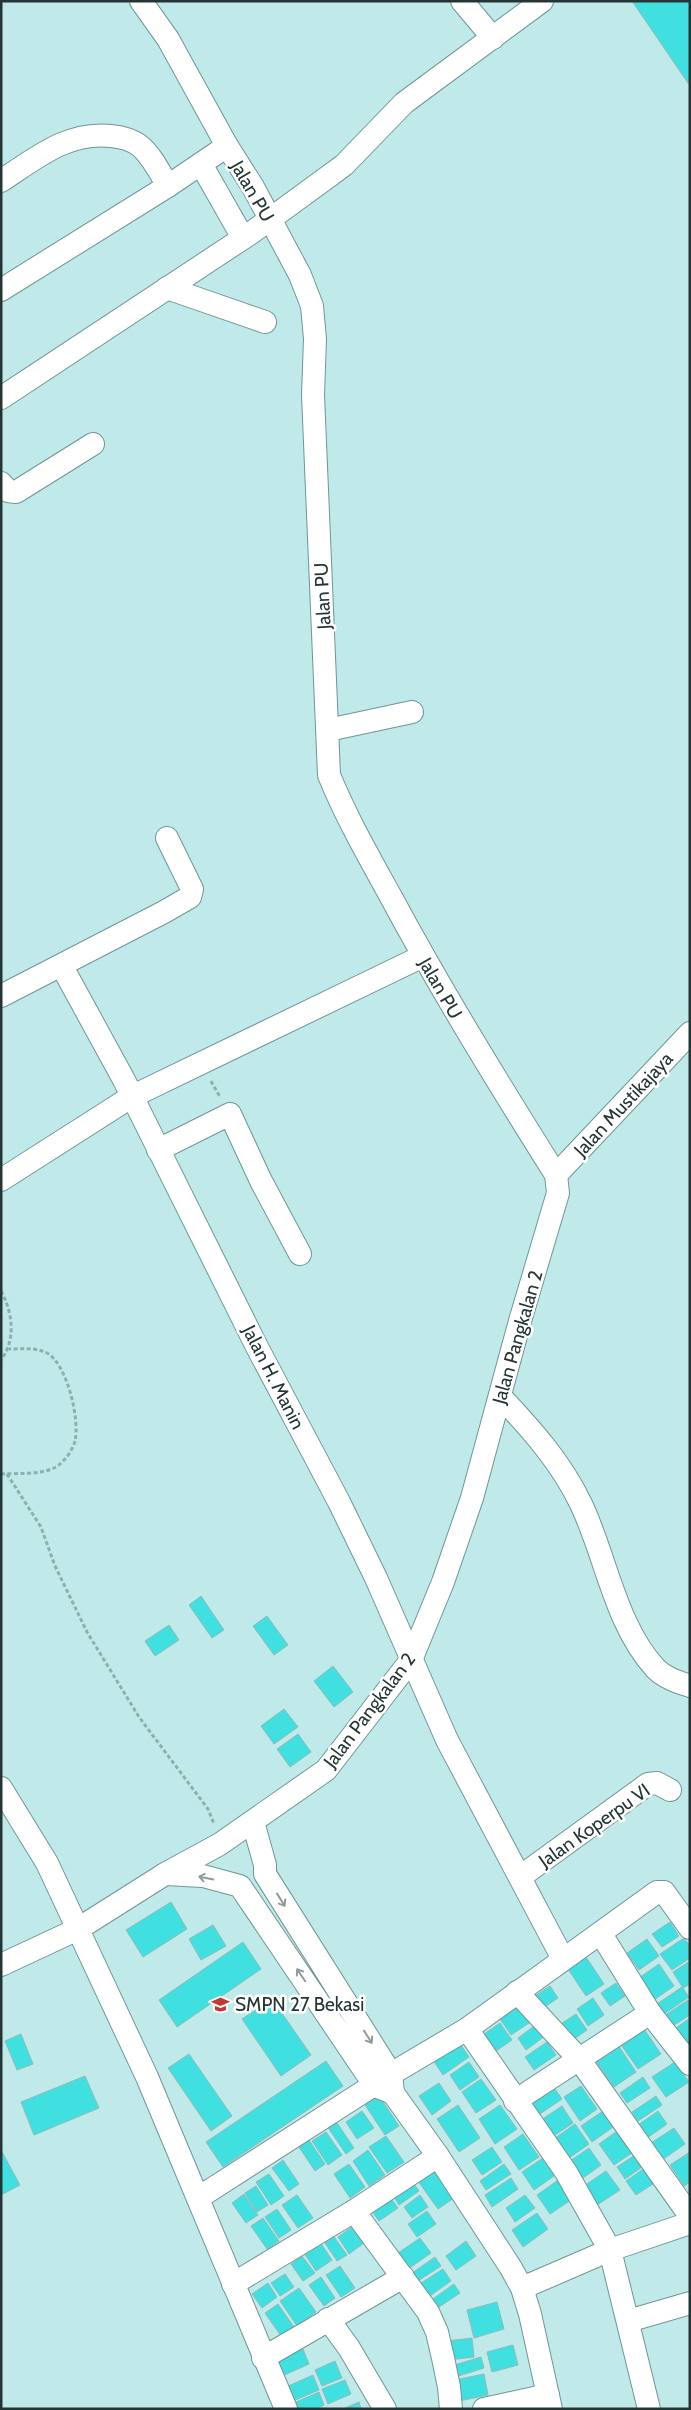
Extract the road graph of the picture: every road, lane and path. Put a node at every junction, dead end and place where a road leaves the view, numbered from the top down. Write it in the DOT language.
graph roads {
  1 [pos="141,1"];
  2 [pos="462,1"];
  3 [pos="542,1"];
  4 [pos="493,38"];
  5 [pos="227,146"];
  6 [pos="201,164"];
  7 [pos="1,181"];
  8 [pos="168,186"];
  9 [pos="269,218"];
  10 [pos="243,238"];
  11 [pos="166,288"];
  12 [pos="1,290"];
  13 [pos="265,322"];
  14 [pos="1,398"];
  15 [pos="93,444"];
  16 [pos="1,483"];
  17 [pos="412,712"];
  18 [pos="328,730"];
  19 [pos="167,838"];
  20 [pos="423,956"];
  21 [pos="65,972"];
  22 [pos="1,996"];
  23 [pos="690,1033"];
  24 [pos="200,1064"];
  25 [pos="131,1097"];
  26 [pos="230,1114"];
  27 [pos="158,1150"];
  28 [pos="556,1176"];
  29 [pos="1,1180"];
  30 [pos="300,1254"];
  31 [pos="1,1291"];
  32 [pos="9,1349"];
  33 [pos="1,1360"];
  34 [pos="500,1396"];
  35 [pos="1,1474"];
  36 [pos="7,1474"];
  37 [pos="411,1660"];
  38 [pos="690,1686"];
  39 [pos="1,1788"];
  40 [pos="670,1790"];
  41 [pos="253,1822"];
  42 [pos="220,1844"];
  43 [pos="165,1874"];
  44 [pos="265,1874"];
  45 [pos="520,1877"];
  46 [pos="244,1890"];
  47 [pos="690,1928"];
  48 [pos="78,1929"];
  49 [pos="601,1934"];
  50 [pos="563,1958"];
  51 [pos="1,1965"];
  52 [pos="517,1992"];
  53 [pos="650,2013"];
  54 [pos="467,2029"];
  55 [pos="579,2059"];
  56 [pos="690,2064"];
  57 [pos="386,2085"];
  58 [pos="515,2101"];
  59 [pos="438,2156"];
  60 [pos="198,2198"];
  61 [pos="354,2211"];
  62 [pos="690,2216"];
  63 [pos="690,2223"];
  64 [pos="610,2250"];
  65 [pos="403,2276"];
  66 [pos="233,2284"];
  67 [pos="522,2288"];
  68 [pos="690,2303"];
  69 [pos="328,2319"];
  70 [pos="628,2321"];
  71 [pos="263,2358"];
  72 [pos="549,2402"];
  73 [pos="286,2409"];
  74 [pos="385,2409"];
  75 [pos="451,2409"];
  76 [pos="484,2409"];
  77 [pos="649,2409"];
  1 -- 5 [label="street, Jalan PU"];
  2 -- 4 [label="street"];
  3 -- 4 [label="street"];
  4 -- 9 [label="street"];
  5 -- 6 [label="street"];
  5 -- 9 [label="street, Jalan PU"];
  6 -- 8 [label="street"];
  6 -- 10 [label="street"];
  7 -- 8 [label="street"];
  8 -- 12 [label="street"];
  9 -- 10 [label="street"];
  9 -- 18 [label="street, Jalan PU"];
  10 -- 11 [label="street"];
  11 -- 13 [label="street"];
  11 -- 14 [label="street"];
  15 -- 16 [label="street"];
  17 -- 18 [label="street"];
  18 -- 20 [label="street, Jalan PU"];
  19 -- 22 [label="street"];
  20 -- 24 [label="street"];
  20 -- 28 [label="street, Jalan PU"];
  21 -- 25 [label="street, Jalan H. Manin"];
  23 -- 28 [label="street, Jalan Mustikajaya"];
  24 -- 25 [label="street"];
  24 -- 26 [label="path"];
  25 -- 27 [label="street, Jalan H. Manin"];
  25 -- 29 [label="street"];
  26 -- 27 [label="street"];
  26 -- 30 [label="street"];
  27 -- 37 [label="street, Jalan H. Manin"];
  28 -- 34 [label="street, Jalan Pangkalan 2"];
  31 -- 32 [label="path"];
  32 -- 33 [label="path"];
  32 -- 36 [label="path"];
  34 -- 37 [label="street, Jalan Pangkalan 2"];
  34 -- 38 [label="street"];
  35 -- 36 [label="path"];
  36 -- 42 [label="path"];
  37 -- 41 [label="street, Jalan Pangkalan 2"];
  37 -- 45 [label="street, Jalan H. Manin"];
  39 -- 48 [label="street"];
  40 -- 45 [label="street, Jalan Koperpu VI"];
  41 -- 42 [label="street, Jalan Pangkalan 2"];
  41 -- 44 [label="street"];
  42 -- 43 [label="street, Jalan Pangkalan 2"];
  46 -- 43 [label="street, one-way"];
  43 -- 48 [label="street, Jalan Pangkalan 2"];
  44 -- 46 [label="street"];
  44 -- 57 [label="street, one-way"];
  45 -- 50 [label="street, Jalan H. Manin"];
  57 -- 46 [label="street, one-way"];
  47 -- 49 [label="street"];
  48 -- 51 [label="street, Jalan Pangkalan 2"];
  48 -- 60 [label="street"];
  49 -- 50 [label="street"];
  49 -- 53 [label="street"];
  50 -- 52 [label="street"];
  52 -- 54 [label="street"];
  52 -- 55 [label="street"];
  53 -- 55 [label="street"];
  53 -- 56 [label="street"];
  54 -- 57 [label="street"];
  54 -- 58 [label="street"];
  55 -- 58 [label="street"];
  55 -- 62 [label="street"];
  57 -- 59 [label="street"];
  57 -- 60 [label="street"];
  58 -- 64 [label="street"];
  59 -- 61 [label="street"];
  59 -- 67 [label="street"];
  60 -- 66 [label="street"];
  61 -- 65 [label="street"];
  61 -- 66 [label="street"];
  63 -- 64 [label="street"];
  64 -- 67 [label="street"];
  64 -- 70 [label="street"];
  65 -- 69 [label="street"];
  65 -- 75 [label="street"];
  66 -- 71 [label="street"];
  67 -- 72 [label="street"];
  68 -- 70 [label="street"];
  69 -- 71 [label="street"];
  69 -- 74 [label="street"];
  70 -- 77 [label="street"];
  71 -- 73 [label="street"];
  72 -- 76 [label="street"];
}
